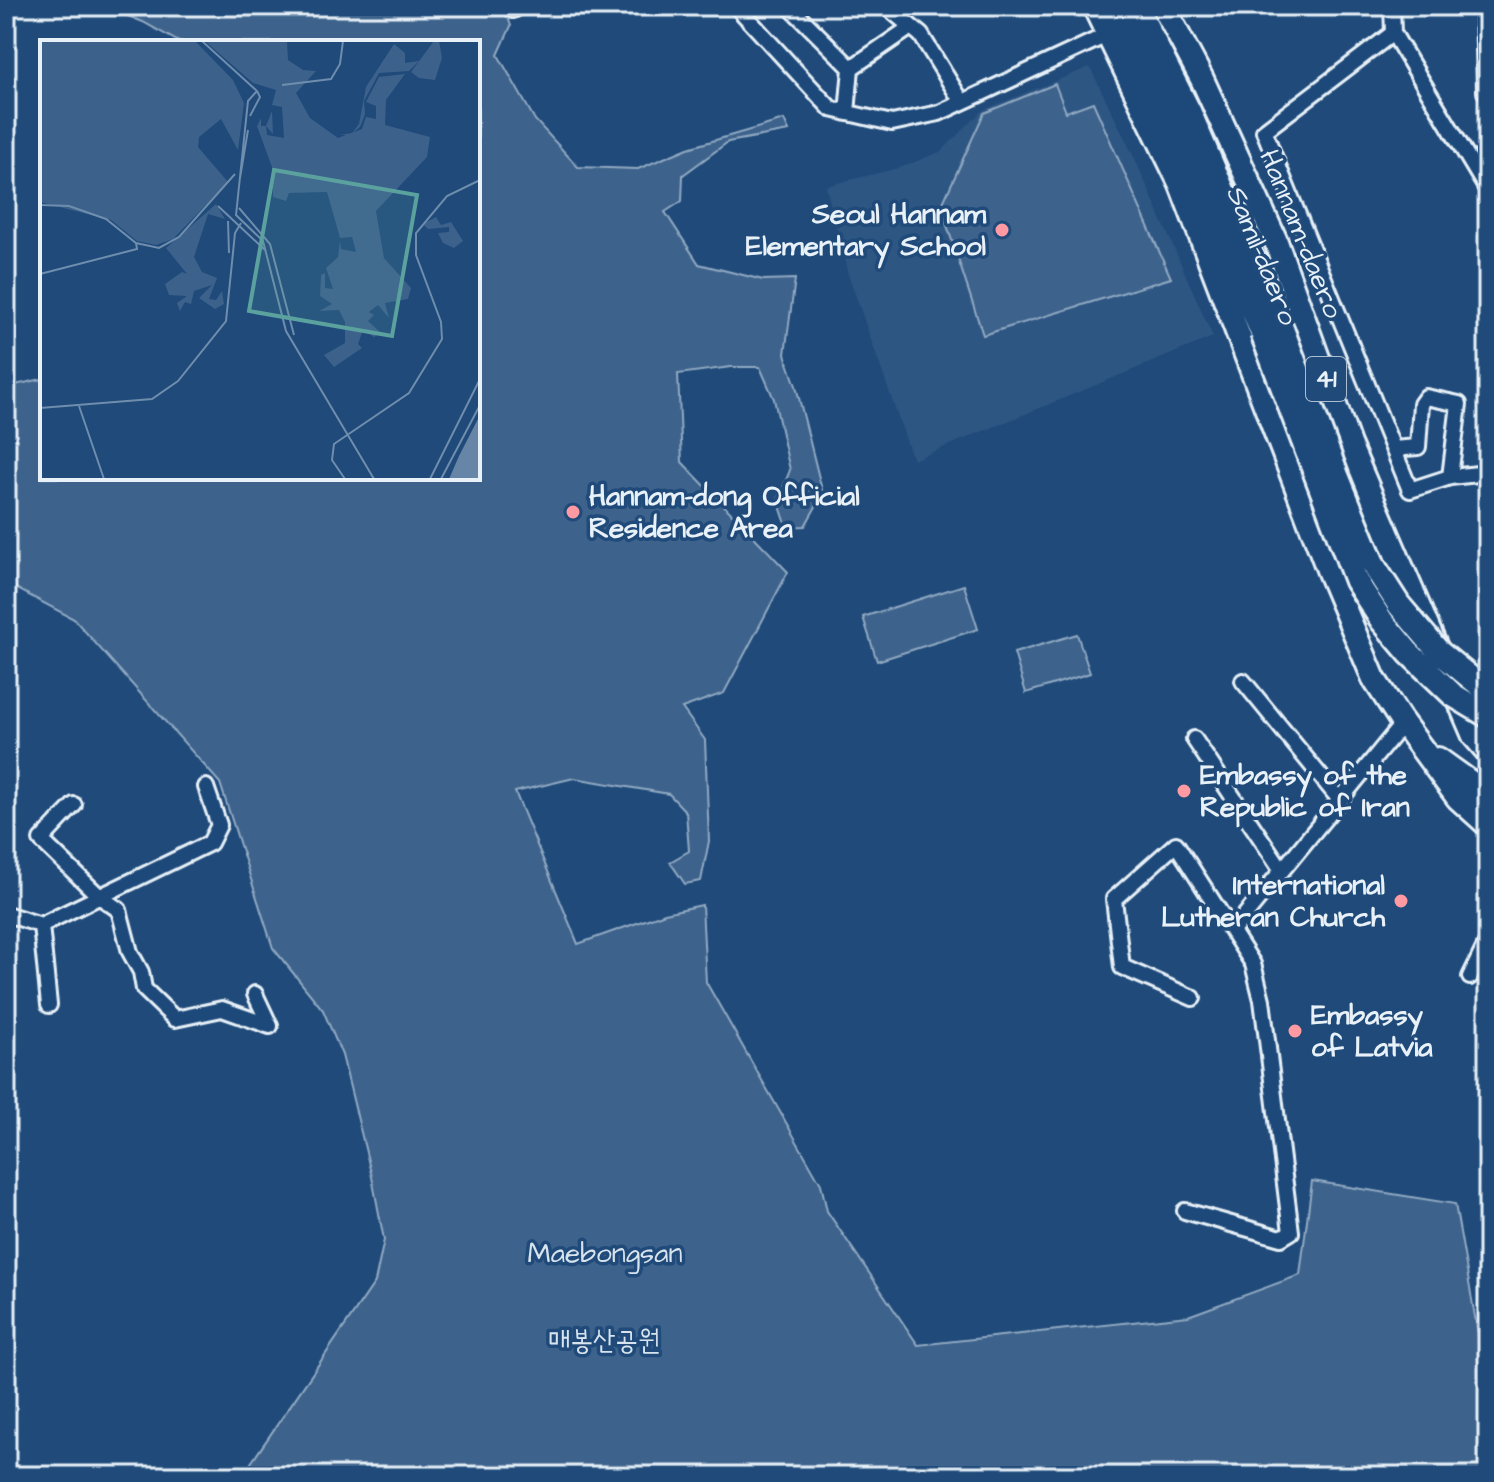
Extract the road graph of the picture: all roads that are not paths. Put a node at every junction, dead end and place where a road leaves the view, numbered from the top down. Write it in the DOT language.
graph roads {
  1 [pos="736,6"];
  2 [pos="789,6"];
  3 [pos="886,6"];
  4 [pos="1094,6"];
  5 [pos="1115,6"];
  6 [pos="1136,6"];
  7 [pos="1163,6"];
  8 [pos="1392,6"];
  9 [pos="1483,6"];
  10 [pos="911,27"];
  11 [pos="1393,33"];
  12 [pos="1109,34"];
  13 [pos="851,68"];
  14 [pos="1485,92"];
  15 [pos="962,102"];
  16 [pos="847,113"];
  17 [pos="1488,191"];
  18 [pos="1272,330"];
  19 [pos="1393,449"];
  20 [pos="1488,473"];
  21 [pos="1450,477"];
  22 [pos="1243,681"];
  23 [pos="1488,692"];
  24 [pos="1488,716"];
  25 [pos="1403,723"];
  26 [pos="1194,739"];
  27 [pos="1421,747"];
  28 [pos="1488,752"];
  29 [pos="206,787"];
  30 [pos="1488,795"];
  31 [pos="1340,800"];
  32 [pos="74,805"];
  33 [pos="1488,825"];
  34 [pos="1282,870"];
  35 [pos="99,896"];
  36 [pos="6,914"];
  37 [pos="41,925"];
  38 [pos="1233,930"];
  39 [pos="1488,940"];
  40 [pos="1470,977"];
  41 [pos="255,994"];
  42 [pos="1193,998"];
  43 [pos="49,1005"];
  44 [pos="1185,1211"];
  1 -- 16 [label="street"];
  2 -- 13 [label="street"];
  3 -- 10 [label="street"];
  4 -- 12 [label="main road, 41"];
  5 -- 18 [label="main road, Samil-daero"];
  6 -- 18 [label="main road, Samil-daero"];
  7 -- 28 [label="main road, Hannam-daero / 41"];
  8 -- 11 [label="street"];
  9 -- 14 [label="street"];
  10 -- 13 [label="street"];
  10 -- 15 [label="street"];
  11 -- 17 [label="street"];
  11 -- 19 [label="street"];
  12 -- 15 [label="street"];
  12 -- 25 [label="main road, 41"];
  13 -- 16 [label="street"];
  15 -- 16 [label="street"];
  18 -- 23 [label="main road, Samil-daero, bridge"];
  18 -- 24 [label="main road, Samil-daero, bridge"];
  19 -- 21 [label="street"];
  19 -- 21 [label="street"];
  20 -- 21 [label="street"];
  22 -- 31 [label="street"];
  25 -- 27 [label="main road, 41"];
  25 -- 31 [label="street"];
  26 -- 34 [label="street"];
  27 -- 30 [label="main road, 41"];
  27 -- 33 [label="main road, 41"];
  29 -- 35 [label="street"];
  31 -- 34 [label="street"];
  32 -- 35 [label="street"];
  34 -- 38 [label="street"];
  35 -- 37 [label="street"];
  35 -- 41 [label="street"];
  36 -- 37 [label="street"];
  37 -- 43 [label="street"];
  38 -- 42 [label="street"];
  38 -- 44 [label="street"];
  39 -- 40 [label="street"];
}
